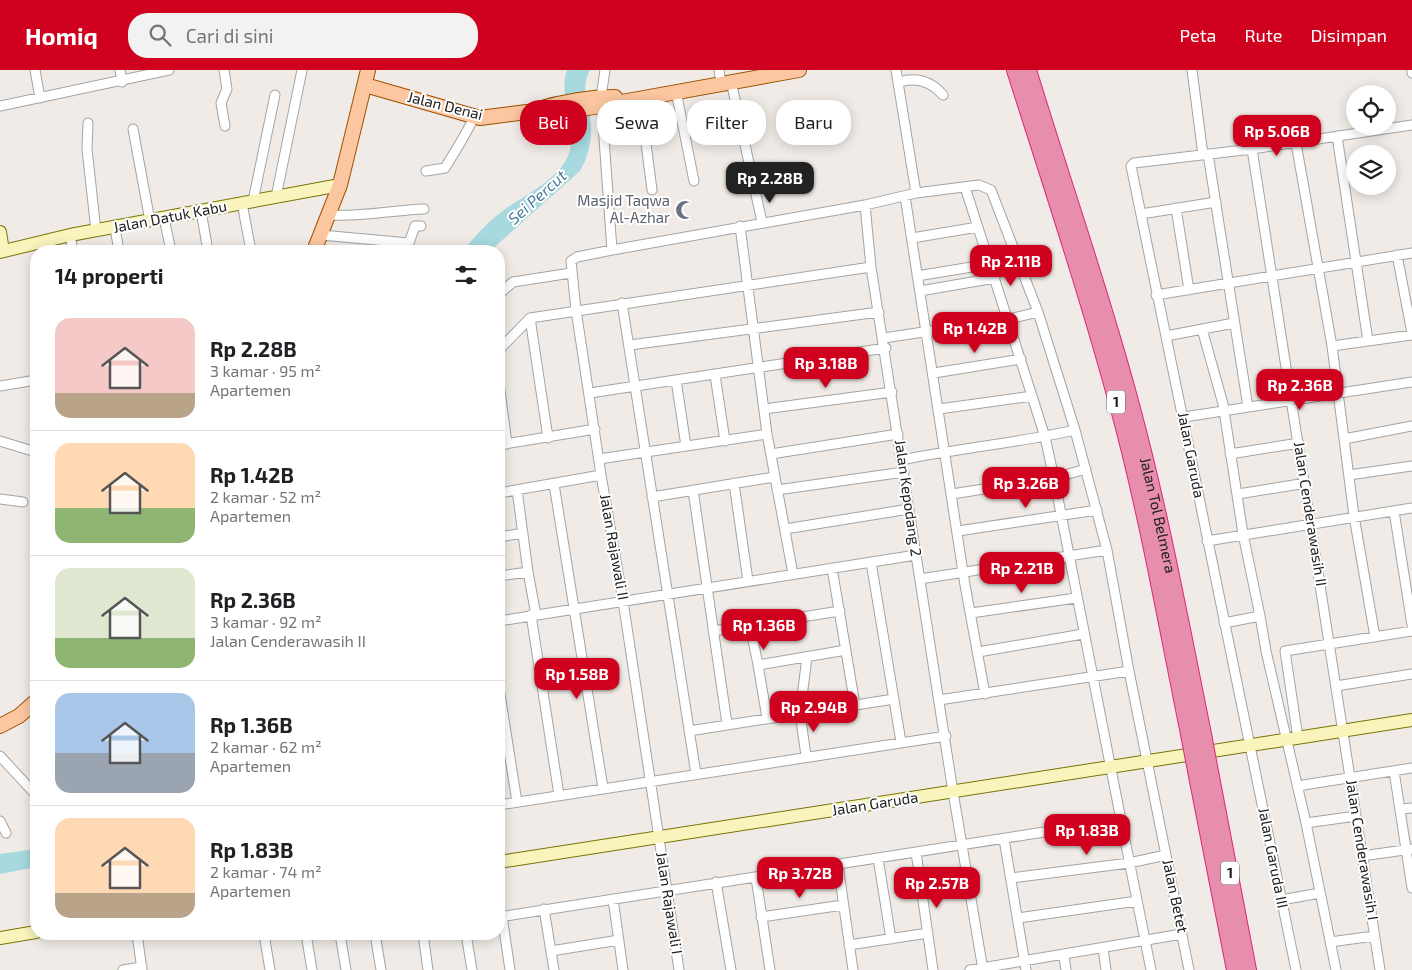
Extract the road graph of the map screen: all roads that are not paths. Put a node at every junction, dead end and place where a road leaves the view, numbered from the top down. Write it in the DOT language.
graph roads {
  1 [pos="35,70"];
  2 [pos="120,70"];
  3 [pos="169,70"];
  4 [pos="224,70"];
  5 [pos="302,70"];
  6 [pos="368,70"];
  7 [pos="605,70"];
  8 [pos="798,70"];
  9 [pos="896,70"];
  10 [pos="1192,70"];
  11 [pos="763,72"];
  12 [pos="1022,72"];
  13 [pos="724,78"];
  14 [pos="122,82"];
  15 [pos="899,82"];
  16 [pos="365,85"];
  17 [pos="676,90"];
  18 [pos="275,95"];
  19 [pos="943,95"];
  20 [pos="637,97"];
  21 [pos="40,98"];
  22 [pos="598,100"];
  23 [pos="614,100"];
  24 [pos="597,102"];
  25 [pos="0,106"];
  26 [pos="474,117"];
  27 [pos="88,123"];
  28 [pos="1412,125"];
  29 [pos="224,126"];
  30 [pos="133,129"];
  31 [pos="1337,136"];
  32 [pos="1296,142"];
  33 [pos="602,145"];
  34 [pos="1252,149"];
  35 [pos="1206,154"];
  36 [pos="426,171"];
  37 [pos="694,181"];
  38 [pos="340,185"];
  39 [pos="965,187"];
  40 [pos="652,190"];
  41 [pos="916,193"];
  42 [pos="905,196"];
  43 [pos="276,197"];
  44 [pos="247,202"];
  45 [pos="1216,202"];
  46 [pos="865,205"];
  47 [pos="1176,208"];
  48 [pos="424,209"];
  49 [pos="202,211"];
  50 [pos="1141,214"];
  51 [pos="330,215"];
  52 [pos="164,218"];
  53 [pos="150,221"];
  54 [pos="762,222"];
  55 [pos="421,226"];
  56 [pos="740,226"];
  57 [pos="978,226"];
  58 [pos="114,228"];
  59 [pos="96,231"];
  60 [pos="0,232"];
  61 [pos="321,235"];
  62 [pos="70,236"];
  63 [pos="912,238"];
  64 [pos="72,245"];
  65 [pos="118,245"];
  66 [pos="170,245"];
  67 [pos="207,245"];
  68 [pos="251,245"];
  69 [pos="317,245"];
  70 [pos="394,245"];
  71 [pos="409,245"];
  72 [pos="612,250"];
  73 [pos="2,251"];
  74 [pos="1412,253"];
  75 [pos="1398,255"];
  76 [pos="573,259"];
  77 [pos="1357,262"];
  78 [pos="990,264"];
  79 [pos="872,267"];
  80 [pos="1317,269"];
  81 [pos="571,273"];
  82 [pos="917,276"];
  83 [pos="995,278"];
  84 [pos="1271,278"];
  85 [pos="749,285"];
  86 [pos="1228,285"];
  87 [pos="505,289"];
  88 [pos="1189,290"];
  89 [pos="920,291"];
  90 [pos="1156,295"];
  91 [pos="622,304"];
  92 [pos="576,310"];
  93 [pos="879,312"];
  94 [pos="1038,312"];
  95 [pos="530,318"];
  96 [pos="1009,319"];
  97 [pos="1234,323"];
  98 [pos="752,328"];
  99 [pos="1202,329"];
  100 [pos="927,331"];
  101 [pos="1412,334"];
  102 [pos="1166,336"];
  103 [pos="884,338"];
  104 [pos="1368,341"];
  105 [pos="505,344"];
  106 [pos="630,345"];
  107 [pos="1332,346"];
  108 [pos="886,348"];
  109 [pos="1020,359"];
  110 [pos="758,369"];
  111 [pos="934,373"];
  112 [pos="714,374"];
  113 [pos="676,380"];
  114 [pos="30,381"];
  115 [pos="1412,382"];
  116 [pos="0,386"];
  117 [pos="636,386"];
  118 [pos="892,392"];
  119 [pos="590,393"];
  120 [pos="1338,394"];
  121 [pos="1032,396"];
  122 [pos="1292,400"];
  123 [pos="1248,407"];
  124 [pos="764,409"];
  125 [pos="939,409"];
  126 [pos="1223,411"];
  127 [pos="1184,417"];
  128 [pos="1412,426"];
  129 [pos="595,429"];
  130 [pos="1075,430"];
  131 [pos="767,434"];
  132 [pos="898,434"];
  133 [pos="1045,437"];
  134 [pos="548,438"];
  135 [pos="1344,438"];
  136 [pos="725,441"];
  137 [pos="0,442"];
  138 [pos="1299,443"];
  139 [pos="505,445"];
  140 [pos="686,446"];
  141 [pos="30,450"];
  142 [pos="946,450"];
  143 [pos="645,452"];
  144 [pos="771,454"];
  145 [pos="1230,454"];
  146 [pos="599,459"];
  147 [pos="901,460"];
  148 [pos="1412,466"];
  149 [pos="1086,469"];
  150 [pos="904,472"];
  151 [pos="601,475"];
  152 [pos="1349,475"];
  153 [pos="774,477"];
  154 [pos="1054,478"];
  155 [pos="734,483"];
  156 [pos="1306,483"];
  157 [pos="554,484"];
  158 [pos="517,490"];
  159 [pos="693,490"];
  160 [pos="777,490"];
  161 [pos="505,492"];
  162 [pos="952,494"];
  163 [pos="1238,494"];
  164 [pos="652,497"];
  165 [pos="0,499"];
  166 [pos="23,502"];
  167 [pos="1412,508"];
  168 [pos="909,509"];
  169 [pos="1097,510"];
  170 [pos="1394,511"];
  171 [pos="1061,516"];
  172 [pos="1354,516"];
  173 [pos="1312,523"];
  174 [pos="785,529"];
  175 [pos="958,531"];
  176 [pos="523,533"];
  177 [pos="1243,534"];
  178 [pos="505,536"];
  179 [pos="1207,541"];
  180 [pos="1107,550"];
  181 [pos="916,555"];
  182 [pos="1069,556"];
  183 [pos="870,562"];
  184 [pos="832,568"];
  185 [pos="528,572"];
  186 [pos="964,573"];
  187 [pos="793,574"];
  188 [pos="505,575"];
  189 [pos="920,579"];
  190 [pos="748,581"];
  191 [pos="709,587"];
  192 [pos="668,594"];
  193 [pos="1076,598"];
  194 [pos="623,601"];
  195 [pos="575,608"];
  196 [pos="840,612"];
  197 [pos="971,614"];
  198 [pos="534,615"];
  199 [pos="1260,616"];
  200 [pos="505,620"];
  201 [pos="1224,623"];
  202 [pos="750,625"];
  203 [pos="1412,625"];
  204 [pos="713,631"];
  205 [pos="1412,631"];
  206 [pos="1083,634"];
  207 [pos="1375,637"];
  208 [pos="1330,644"];
  209 [pos="846,650"];
  210 [pos="978,652"];
  211 [pos="807,657"];
  212 [pos="758,665"];
  213 [pos="1129,671"];
  214 [pos="1412,674"];
  215 [pos="1091,678"];
  216 [pos="1336,686"];
  217 [pos="985,694"];
  218 [pos="894,699"];
  219 [pos="939,700"];
  220 [pos="855,705"];
  221 [pos="30,707"];
  222 [pos="800,713"];
  223 [pos="767,718"];
  224 [pos="1412,720"];
  225 [pos="727,724"];
  226 [pos="0,726"];
  227 [pos="505,726"];
  228 [pos="689,731"];
  229 [pos="1342,731"];
  230 [pos="946,736"];
  231 [pos="1292,739"];
  232 [pos="901,742"];
  233 [pos="1251,746"];
  234 [pos="0,756"];
  235 [pos="806,756"];
  236 [pos="1148,762"];
  237 [pos="1110,768"];
  238 [pos="1412,768"];
  239 [pos="1394,771"];
  240 [pos="696,774"];
  241 [pos="1351,778"];
  242 [pos="1204,779"];
  243 [pos="650,780"];
  244 [pos="1297,786"];
  245 [pos="30,788"];
  246 [pos="603,788"];
  247 [pos="953,792"];
  248 [pos="559,795"];
  249 [pos="517,802"];
  250 [pos="505,803"];
  251 [pos="1412,808"];
  252 [pos="1401,809"];
  253 [pos="1356,816"];
  254 [pos="1120,820"];
  255 [pos="0,821"];
  256 [pos="1306,823"];
  257 [pos="6,833"];
  258 [pos="658,836"];
  259 [pos="1004,839"];
  260 [pos="962,846"];
  261 [pos="1409,850"];
  262 [pos="916,852"];
  263 [pos="1166,855"];
  264 [pos="1362,856"];
  265 [pos="878,858"];
  266 [pos="505,861"];
  267 [pos="1129,863"];
  268 [pos="838,864"];
  269 [pos="756,878"];
  270 [pos="1011,878"];
  271 [pos="716,882"];
  272 [pos="1412,888"];
  273 [pos="666,892"];
  274 [pos="1320,893"];
  275 [pos="612,899"];
  276 [pos="1282,900"];
  277 [pos="1137,901"];
  278 [pos="843,905"];
  279 [pos="544,909"];
  280 [pos="505,915"];
  281 [pos="761,917"];
  282 [pos="1018,918"];
  283 [pos="30,933"];
  284 [pos="928,933"];
  285 [pos="1182,934"];
  286 [pos="1374,936"];
  287 [pos="0,938"];
  288 [pos="891,939"];
  289 [pos="138,940"];
  290 [pos="265,940"];
  291 [pos="307,940"];
  292 [pos="341,940"];
  293 [pos="376,940"];
  294 [pos="423,940"];
  295 [pos="467,940"];
  296 [pos="504,940"];
  297 [pos="619,940"];
  298 [pos="1145,941"];
  299 [pos="1330,942"];
  300 [pos="849,945"];
  301 [pos="1103,948"];
  302 [pos="551,951"];
  303 [pos="1064,956"];
  304 [pos="1025,966"];
  305 [pos="142,968"];
  306 [pos="983,969"];
  307 [pos="123,970"];
  308 [pos="270,970"];
  309 [pos="312,970"];
  310 [pos="346,970"];
  311 [pos="381,970"];
  312 [pos="428,970"];
  313 [pos="472,970"];
  314 [pos="510,970"];
  315 [pos="554,970"];
  316 [pos="623,970"];
  317 [pos="679,970"];
  318 [pos="730,970"];
  319 [pos="770,970"];
  320 [pos="853,970"];
  321 [pos="934,970"];
  322 [pos="970,970"];
  323 [pos="1066,970"];
  324 [pos="1106,970"];
  325 [pos="1151,970"];
  326 [pos="1190,970"];
  327 [pos="1235,970"];
  328 [pos="1248,970"];
  329 [pos="1296,970"];
  330 [pos="1336,970"];
  331 [pos="1380,970"];
  1 -- 21 [label="street"];
  2 -- 14 [label="street"];
  3 -- 14 [label="street"];
  4 -- 29 [label="street"];
  5 -- 43 [label="street"];
  6 -- 16 [label="main road"];
  7 -- 22 [label="street"];
  8 -- 11 [label="main road, Jalan Denai"];
  9 -- 15 [label="street"];
  10 -- 35 [label="street"];
  11 -- 13 [label="main road, Jalan Denai"];
  12 -- 242 [label="highway, Jalan Tol Belmera / 1, bridge"];
  13 -- 17 [label="main road, Jalan Denai"];
  13 -- 54 [label="street"];
  14 -- 21 [label="street"];
  15 -- 19 [label="street"];
  15 -- 41 [label="street"];
  16 -- 26 [label="main road, Jalan Denai"];
  16 -- 38 [label="main road"];
  17 -- 20 [label="main road, Jalan Denai"];
  17 -- 37 [label="street"];
  18 -- 44 [label="street"];
  20 -- 23 [label="main road, Jalan Denai"];
  20 -- 40 [label="street"];
  21 -- 25 [label="street"];
  24 -- 26 [label="main road, Jalan Denai"];
  26 -- 36 [label="street"];
  27 -- 59 [label="street"];
  28 -- 31 [label="street"];
  30 -- 53 [label="street"];
  31 -- 32 [label="street"];
  31 -- 77 [label="street"];
  32 -- 34 [label="street"];
  32 -- 80 [label="street"];
  33 -- 72 [label="street"];
  34 -- 35 [label="street"];
  34 -- 84 [label="street, Jalan Cenderawasih II"];
  35 -- 45 [label="street"];
  35 -- 50 [label="street, Jalan Garuda"];
  38 -- 43 [label="street, Jalan Datuk Kabu"];
  38 -- 51 [label="main road"];
  39 -- 41 [label="street, Jalan Betet"];
  39 -- 57 [label="street"];
  39 -- 94 [label="street, Jalan Betet"];
  41 -- 42 [label="street, Jalan Betet"];
  42 -- 46 [label="street, Jalan Betet"];
  42 -- 63 [label="street"];
  43 -- 44 [label="street, Jalan Datuk Kabu"];
  44 -- 49 [label="street, Jalan Datuk Kabu"];
  44 -- 68 [label="street"];
  45 -- 47 [label="street"];
  45 -- 86 [label="street"];
  46 -- 54 [label="street, Jalan Betet"];
  46 -- 79 [label="street, Jalan Kepodang 2"];
  47 -- 50 [label="street"];
  47 -- 88 [label="street"];
  48 -- 51 [label="street"];
  49 -- 52 [label="street, Jalan Datuk Kabu"];
  49 -- 67 [label="street"];
  50 -- 90 [label="street, Jalan Garuda"];
  51 -- 61 [label="main road"];
  52 -- 53 [label="street, Jalan Datuk Kabu"];
  52 -- 66 [label="street"];
  53 -- 58 [label="street, Jalan Datuk Kabu"];
  54 -- 56 [label="street, Jalan Betet"];
  55 -- 71 [label="street"];
  56 -- 72 [label="street, Jalan Betet"];
  56 -- 85 [label="street"];
  57 -- 63 [label="street"];
  57 -- 78 [label="street"];
  58 -- 59 [label="street, Jalan Datuk Kabu"];
  58 -- 65 [label="street"];
  59 -- 62 [label="street, Jalan Datuk Kabu"];
  60 -- 73 [label="street"];
  61 -- 69 [label="main road"];
  61 -- 70 [label="street"];
  62 -- 64 [label="street"];
  62 -- 73 [label="street, Jalan Datuk Kabu"];
  63 -- 82 [label="street"];
  72 -- 76 [label="street, Jalan Betet"];
  74 -- 75 [label="street"];
  75 -- 77 [label="street"];
  75 -- 101 [label="street"];
  76 -- 81 [label="street, Jalan Rajawali II"];
  77 -- 80 [label="street"];
  77 -- 104 [label="street"];
  78 -- 82 [label="street"];
  78 -- 83 [label="street"];
  79 -- 85 [label="street"];
  79 -- 93 [label="street, Jalan Kepodang 2"];
  80 -- 84 [label="street"];
  80 -- 107 [label="street"];
  81 -- 87 [label="street"];
  81 -- 92 [label="street, Jalan Rajawali II"];
  82 -- 89 [label="street"];
  83 -- 89 [label="street"];
  83 -- 96 [label="street"];
  84 -- 86 [label="street"];
  84 -- 122 [label="street, Jalan Cenderawasih II"];
  85 -- 91 [label="street"];
  85 -- 98 [label="street"];
  86 -- 88 [label="street"];
  86 -- 97 [label="street"];
  88 -- 90 [label="street"];
  89 -- 100 [label="street"];
  90 -- 102 [label="street, Jalan Garuda"];
  91 -- 92 [label="street"];
  91 -- 106 [label="street"];
  92 -- 95 [label="street"];
  92 -- 119 [label="street, Jalan Rajawali II"];
  93 -- 98 [label="street"];
  93 -- 103 [label="street, Jalan Kepodang 2"];
  94 -- 96 [label="street"];
  94 -- 130 [label="street, Jalan Betet"];
  95 -- 105 [label="street"];
  95 -- 134 [label="street"];
  96 -- 100 [label="street"];
  96 -- 109 [label="street"];
  97 -- 99 [label="street"];
  97 -- 123 [label="street"];
  98 -- 106 [label="street"];
  98 -- 110 [label="street"];
  99 -- 102 [label="street"];
  99 -- 126 [label="street"];
  100 -- 103 [label="street"];
  100 -- 111 [label="street"];
  101 -- 104 [label="street"];
  102 -- 127 [label="street, Jalan Garuda"];
  103 -- 108 [label="street, Jalan Kepodang 2"];
  104 -- 107 [label="street"];
  106 -- 117 [label="street"];
  107 -- 120 [label="street"];
  108 -- 110 [label="street"];
  108 -- 118 [label="street, Jalan Kepodang 2"];
  109 -- 111 [label="street"];
  109 -- 121 [label="street"];
  110 -- 112 [label="street"];
  110 -- 124 [label="street"];
  111 -- 125 [label="street"];
  112 -- 113 [label="street"];
  112 -- 136 [label="street"];
  113 -- 117 [label="street"];
  113 -- 140 [label="street"];
  114 -- 116 [label="street"];
  115 -- 120 [label="street"];
  117 -- 119 [label="street"];
  117 -- 143 [label="street"];
  118 -- 124 [label="street"];
  118 -- 132 [label="street, Jalan Kepodang 2"];
  119 -- 129 [label="street, Jalan Rajawali II"];
  120 -- 122 [label="street"];
  120 -- 135 [label="street"];
  121 -- 125 [label="street"];
  121 -- 133 [label="street"];
  122 -- 123 [label="street"];
  122 -- 138 [label="street, Jalan Cenderawasih II"];
  123 -- 126 [label="street"];
  124 -- 131 [label="street"];
  125 -- 142 [label="street"];
  126 -- 127 [label="street"];
  126 -- 145 [label="street"];
  127 -- 179 [label="street, Jalan Garuda"];
  128 -- 135 [label="street"];
  129 -- 134 [label="street"];
  129 -- 146 [label="street, Jalan Rajawali II"];
  130 -- 133 [label="street"];
  130 -- 149 [label="street, Jalan Betet"];
  131 -- 136 [label="street"];
  131 -- 144 [label="street"];
  132 -- 144 [label="street"];
  132 -- 147 [label="street, Jalan Kepodang 2"];
  133 -- 142 [label="street"];
  133 -- 154 [label="street"];
  134 -- 139 [label="street"];
  135 -- 152 [label="street"];
  136 -- 140 [label="street"];
  137 -- 141 [label="street"];
  138 -- 145 [label="street"];
  138 -- 156 [label="street, Jalan Cenderawasih II"];
  140 -- 143 [label="street"];
  142 -- 147 [label="street"];
  142 -- 162 [label="street"];
  143 -- 146 [label="street"];
  143 -- 164 [label="street"];
  144 -- 153 [label="street"];
  145 -- 163 [label="street"];
  146 -- 151 [label="street, Jalan Rajawali II"];
  147 -- 150 [label="street, Jalan Kepodang 2"];
  148 -- 152 [label="street"];
  149 -- 154 [label="street"];
  149 -- 169 [label="street, Jalan Betet"];
  150 -- 160 [label="street"];
  150 -- 168 [label="street, Jalan Kepodang 2"];
  151 -- 157 [label="street"];
  151 -- 194 [label="street, Jalan Rajawali II"];
  152 -- 172 [label="street"];
  153 -- 155 [label="street"];
  153 -- 160 [label="street"];
  154 -- 162 [label="street"];
  154 -- 171 [label="street"];
  155 -- 159 [label="street"];
  155 -- 190 [label="street"];
  156 -- 163 [label="street"];
  156 -- 173 [label="street, Jalan Cenderawasih II"];
  157 -- 158 [label="street"];
  157 -- 195 [label="street"];
  158 -- 161 [label="street"];
  158 -- 176 [label="street"];
  159 -- 164 [label="street"];
  159 -- 191 [label="street"];
  160 -- 174 [label="street"];
  162 -- 175 [label="street"];
  163 -- 177 [label="street"];
  164 -- 192 [label="street"];
  165 -- 166 [label="street"];
  167 -- 170 [label="street"];
  168 -- 174 [label="street"];
  168 -- 181 [label="street, Jalan Kepodang 2"];
  169 -- 171 [label="street"];
  169 -- 180 [label="street, Jalan Betet"];
  170 -- 172 [label="street"];
  170 -- 203 [label="street"];
  171 -- 175 [label="street"];
  171 -- 182 [label="street"];
  172 -- 173 [label="street"];
  172 -- 207 [label="street"];
  173 -- 177 [label="street"];
  173 -- 208 [label="street, Jalan Cenderawasih II"];
  174 -- 187 [label="street"];
  175 -- 186 [label="street"];
  176 -- 178 [label="street"];
  176 -- 185 [label="street"];
  177 -- 179 [label="street"];
  177 -- 199 [label="street"];
  179 -- 201 [label="street, Jalan Garuda"];
  180 -- 182 [label="street"];
  180 -- 213 [label="street, Jalan Betet"];
  181 -- 183 [label="street"];
  181 -- 189 [label="street, Jalan Kepodang 2"];
  182 -- 186 [label="street"];
  182 -- 193 [label="street"];
  183 -- 184 [label="street"];
  183 -- 218 [label="street"];
  184 -- 187 [label="street"];
  184 -- 196 [label="street"];
  185 -- 188 [label="street"];
  185 -- 198 [label="street"];
  186 -- 189 [label="street"];
  186 -- 197 [label="street"];
  187 -- 190 [label="street"];
  189 -- 219 [label="street, Jalan Kepodang 2"];
  190 -- 191 [label="street"];
  191 -- 192 [label="street"];
  191 -- 204 [label="street"];
  192 -- 194 [label="street"];
  192 -- 228 [label="street"];
  193 -- 197 [label="street"];
  193 -- 206 [label="street"];
  194 -- 195 [label="street"];
  194 -- 243 [label="street, Jalan Rajawali II"];
  195 -- 198 [label="street"];
  195 -- 246 [label="street"];
  196 -- 202 [label="street"];
  196 -- 209 [label="street"];
  197 -- 210 [label="street"];
  198 -- 200 [label="street"];
  198 -- 248 [label="street"];
  199 -- 201 [label="street"];
  199 -- 231 [label="street"];
  201 -- 233 [label="street, Jalan Garuda"];
  202 -- 204 [label="street"];
  202 -- 212 [label="street"];
  204 -- 225 [label="street"];
  205 -- 207 [label="street"];
  206 -- 210 [label="street"];
  206 -- 215 [label="street"];
  207 -- 208 [label="street"];
  208 -- 216 [label="street, Jalan Cenderawasih II"];
  208 -- 231 [label="street"];
  209 -- 211 [label="street"];
  209 -- 220 [label="street"];
  210 -- 217 [label="street"];
  211 -- 212 [label="street"];
  211 -- 222 [label="street"];
  212 -- 223 [label="street"];
  213 -- 215 [label="street"];
  213 -- 236 [label="street, Jalan Betet"];
  214 -- 216 [label="street"];
  215 -- 217 [label="street"];
  215 -- 237 [label="street"];
  216 -- 229 [label="street, Jalan Cenderawasih II"];
  217 -- 219 [label="street"];
  218 -- 220 [label="street"];
  218 -- 232 [label="street"];
  219 -- 230 [label="street, Jalan Kepodang 2"];
  220 -- 222 [label="street"];
  221 -- 226 [label="main road"];
  222 -- 223 [label="street"];
  222 -- 235 [label="street"];
  223 -- 225 [label="street"];
  224 -- 229 [label="street, Jalan Garuda"];
  225 -- 228 [label="street"];
  227 -- 249 [label="street"];
  228 -- 240 [label="street"];
  229 -- 231 [label="street, Jalan Garuda"];
  229 -- 241 [label="street, Jalan Cenderawasih I"];
  230 -- 232 [label="street"];
  230 -- 247 [label="street, Jalan Kepodang 2"];
  231 -- 233 [label="street, Jalan Garuda"];
  231 -- 244 [label="street"];
  232 -- 235 [label="street"];
  233 -- 236 [label="street, Jalan Garuda"];
  233 -- 276 [label="street, Jalan Garuda III"];
  234 -- 245 [label="street"];
  235 -- 240 [label="street"];
  236 -- 237 [label="street, Jalan Garuda"];
  236 -- 263 [label="street, Jalan Betet"];
  237 -- 247 [label="street, Jalan Garuda"];
  237 -- 254 [label="street"];
  238 -- 239 [label="street"];
  239 -- 241 [label="street"];
  239 -- 252 [label="street"];
  240 -- 243 [label="street"];
  241 -- 244 [label="street"];
  241 -- 253 [label="street, Jalan Cenderawasih I"];
  242 -- 327 [label="highway, Jalan Tol Belmera / 1"];
  242 -- 328 [label="highway, Jalan Tol Belmera / 1"];
  243 -- 246 [label="street"];
  243 -- 258 [label="street, Jalan Rajawali II"];
  244 -- 256 [label="street"];
  246 -- 248 [label="street"];
  247 -- 258 [label="street, Jalan Garuda"];
  247 -- 260 [label="street, Jalan Kepodang 2"];
  248 -- 249 [label="street"];
  249 -- 250 [label="street"];
  251 -- 252 [label="street"];
  252 -- 261 [label="street"];
  253 -- 256 [label="street"];
  253 -- 264 [label="street, Jalan Cenderawasih I"];
  254 -- 259 [label="street"];
  254 -- 267 [label="street"];
  255 -- 257 [label="street"];
  256 -- 274 [label="street"];
  258 -- 266 [label="street, Jalan Garuda"];
  258 -- 273 [label="street, Jalan Rajawali I"];
  259 -- 260 [label="street"];
  259 -- 270 [label="street"];
  260 -- 262 [label="street"];
  260 -- 306 [label="street, Jalan Kepodang 2"];
  261 -- 264 [label="street"];
  261 -- 272 [label="street"];
  262 -- 265 [label="street"];
  262 -- 284 [label="street"];
  263 -- 267 [label="street"];
  263 -- 285 [label="street, Jalan Betet"];
  264 -- 286 [label="street, Jalan Cenderawasih I"];
  265 -- 268 [label="street"];
  265 -- 288 [label="street"];
  267 -- 270 [label="street"];
  267 -- 277 [label="street"];
  268 -- 269 [label="street"];
  268 -- 278 [label="street"];
  269 -- 271 [label="street"];
  269 -- 281 [label="street"];
  270 -- 282 [label="street"];
  271 -- 273 [label="street"];
  271 -- 318 [label="street"];
  273 -- 275 [label="street"];
  273 -- 317 [label="street, Jalan Rajawali I"];
  274 -- 276 [label="street"];
  274 -- 299 [label="street"];
  275 -- 279 [label="street"];
  275 -- 297 [label="street"];
  276 -- 329 [label="street, Jalan Garuda III"];
  277 -- 282 [label="street"];
  277 -- 298 [label="street"];
  278 -- 281 [label="street"];
  278 -- 300 [label="street"];
  279 -- 280 [label="street"];
  279 -- 302 [label="street"];
  281 -- 319 [label="street"];
  282 -- 304 [label="street"];
  283 -- 287 [label="street"];
  284 -- 288 [label="street"];
  284 -- 321 [label="street"];
  285 -- 298 [label="street"];
  285 -- 326 [label="street, Jalan Betet"];
  286 -- 299 [label="street"];
  286 -- 331 [label="street, Jalan Cenderawasih I"];
  288 -- 300 [label="street"];
  289 -- 305 [label="street"];
  290 -- 308 [label="street"];
  291 -- 309 [label="street"];
  292 -- 310 [label="street"];
  293 -- 311 [label="street"];
  294 -- 312 [label="street"];
  295 -- 313 [label="street"];
  296 -- 314 [label="street"];
  297 -- 302 [label="street"];
  297 -- 316 [label="street"];
  298 -- 301 [label="street"];
  298 -- 325 [label="street"];
  299 -- 330 [label="street"];
  300 -- 320 [label="street"];
  301 -- 303 [label="street"];
  301 -- 324 [label="street"];
  302 -- 315 [label="street"];
  303 -- 304 [label="street"];
  303 -- 323 [label="street"];
  304 -- 306 [label="street"];
  305 -- 307 [label="street"];
  306 -- 322 [label="street"];
}
